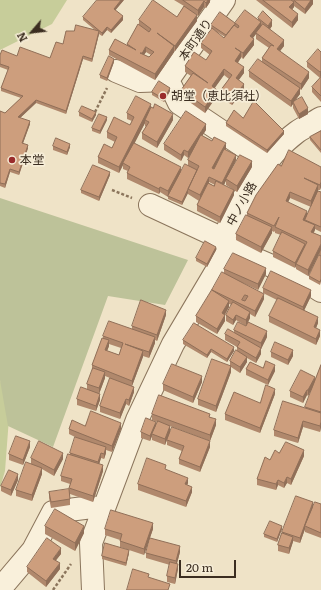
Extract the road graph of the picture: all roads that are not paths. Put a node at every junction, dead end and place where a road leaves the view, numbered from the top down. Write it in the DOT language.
graph roads {
  1 [pos="224,0"];
  2 [pos="116,71"];
  3 [pos="168,80"];
  4 [pos="321,118"];
  5 [pos="267,162"];
  6 [pos="150,205"];
  7 [pos="227,244"];
  8 [pos="321,291"];
  9 [pos="103,510"];
  10 [pos="0,589"];
  11 [pos="93,590"];
  1 -- 3 [label="street, 本町通り"];
  2 -- 3 [label="street"];
  3 -- 5 [label="street"];
  4 -- 5 [label="street, 中ノ小路"];
  5 -- 7 [label="street, 中ノ小路"];
  6 -- 7 [label="street"];
  7 -- 8 [label="street"];
  7 -- 9 [label="street, 中ノ小路"];
  9 -- 10 [label="street"];
  9 -- 11 [label="street, 中ノ小路"];
}
